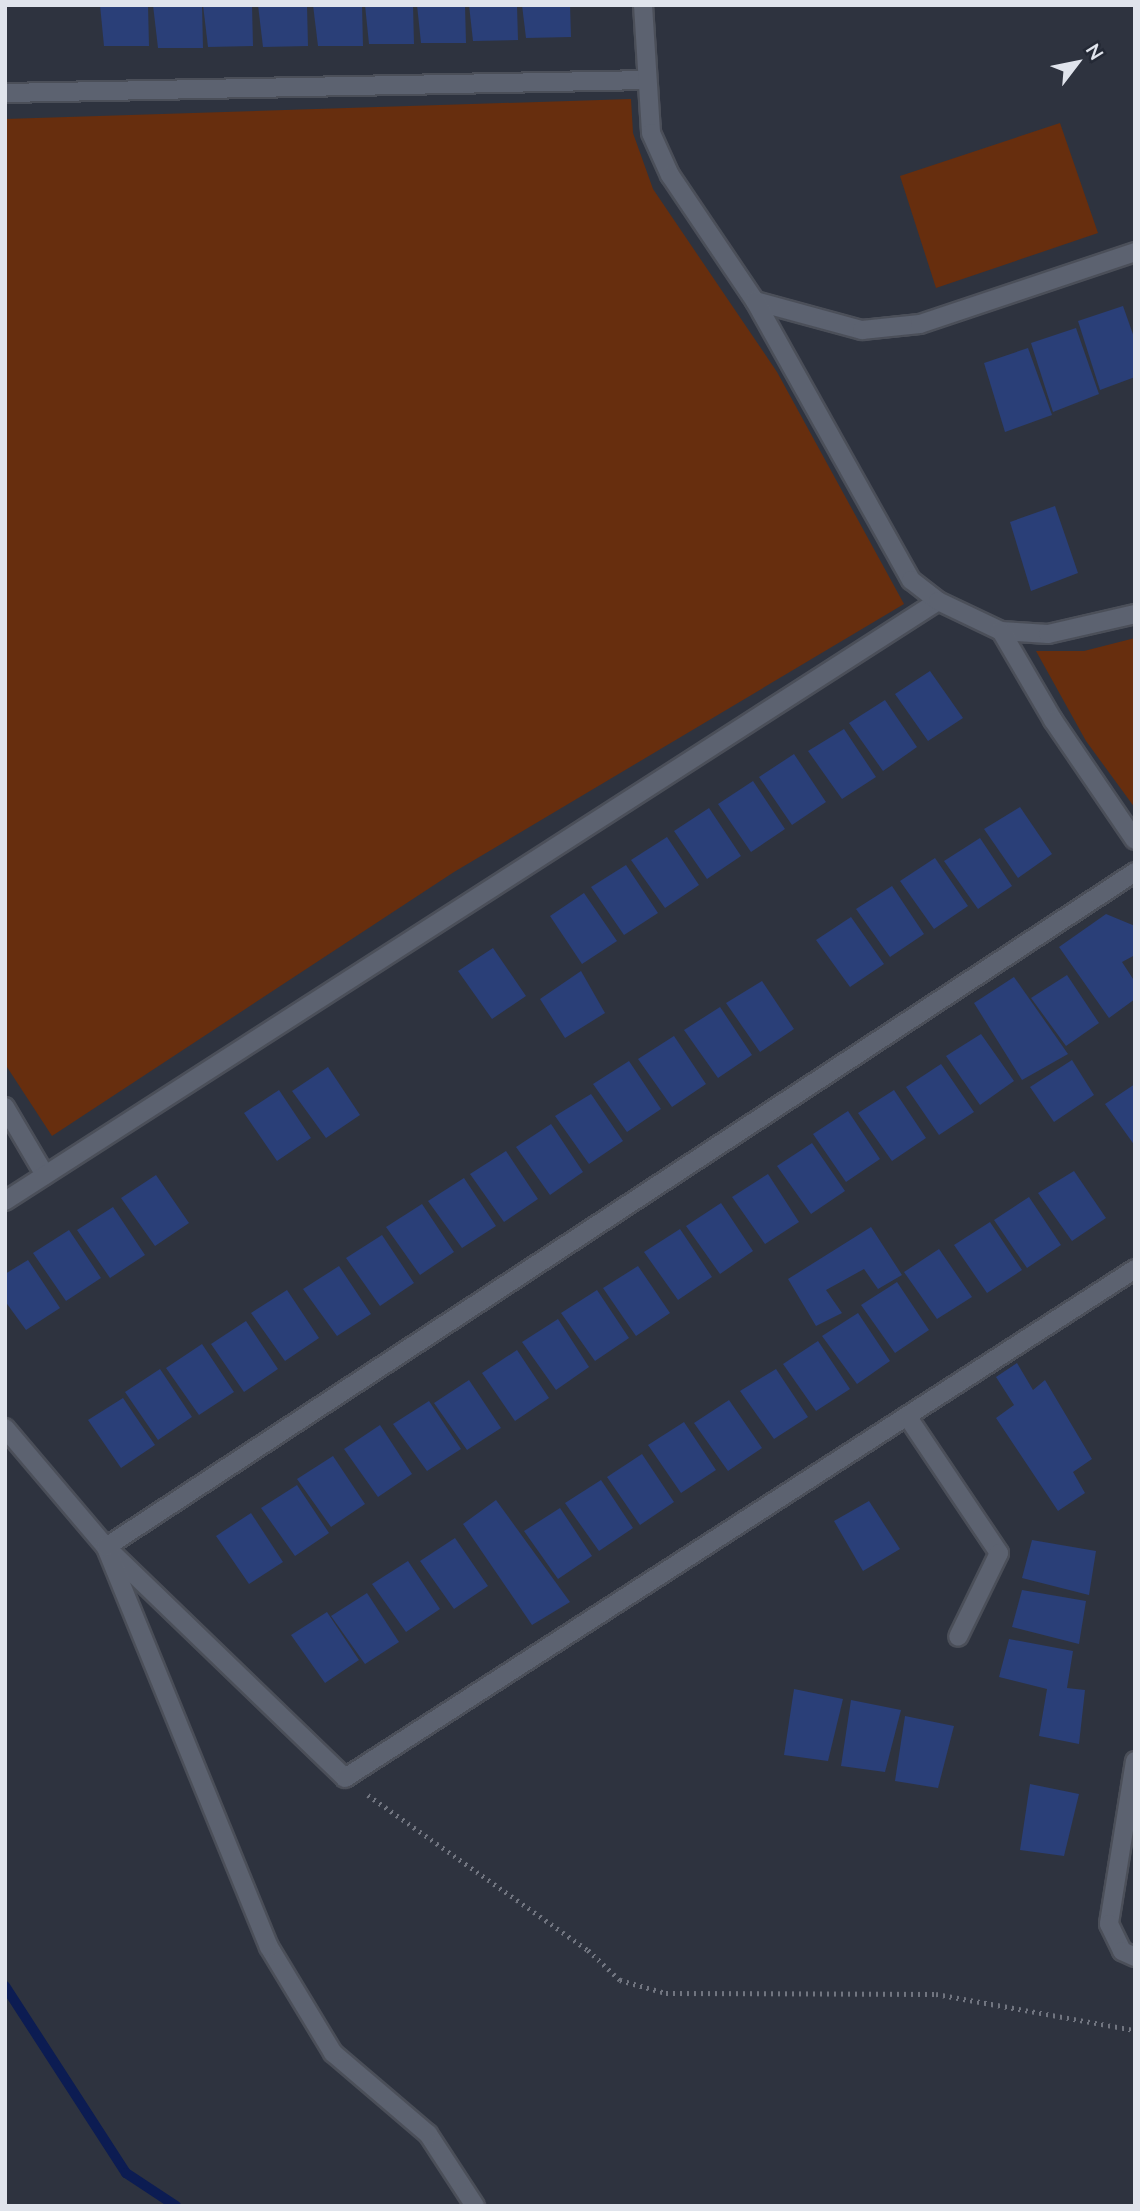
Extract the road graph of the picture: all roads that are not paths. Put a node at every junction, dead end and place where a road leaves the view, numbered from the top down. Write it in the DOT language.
graph roads {
  1 [pos="643,5"];
  2 [pos="645,80"];
  3 [pos="5,93"];
  4 [pos="1135,252"];
  5 [pos="755,301"];
  6 [pos="938,601"];
  7 [pos="1135,614"];
  8 [pos="1001,631"];
  9 [pos="1135,840"];
  10 [pos="1135,872"];
  11 [pos="5,1107"];
  12 [pos="45,1175"];
  13 [pos="5,1201"];
  14 [pos="1135,1269"];
  15 [pos="907,1416"];
  16 [pos="5,1428"];
  17 [pos="106,1547"];
  18 [pos="958,1637"];
  19 [pos="1135,1761"];
  20 [pos="1135,1957"];
  21 [pos="475,2206"];
  1 -- 2 [label="street"];
  2 -- 3 [label="street"];
  2 -- 5 [label="street"];
  4 -- 5 [label="street"];
  5 -- 6 [label="street"];
  6 -- 8 [label="street"];
  6 -- 12 [label="street"];
  7 -- 8 [label="street"];
  8 -- 9 [label="street"];
  10 -- 17 [label="street"];
  11 -- 12 [label="street"];
  12 -- 13 [label="street"];
  14 -- 15 [label="street"];
  15 -- 17 [label="street"];
  15 -- 18 [label="street"];
  16 -- 17 [label="street"];
  17 -- 21 [label="street"];
  19 -- 20 [label="street"];
}
